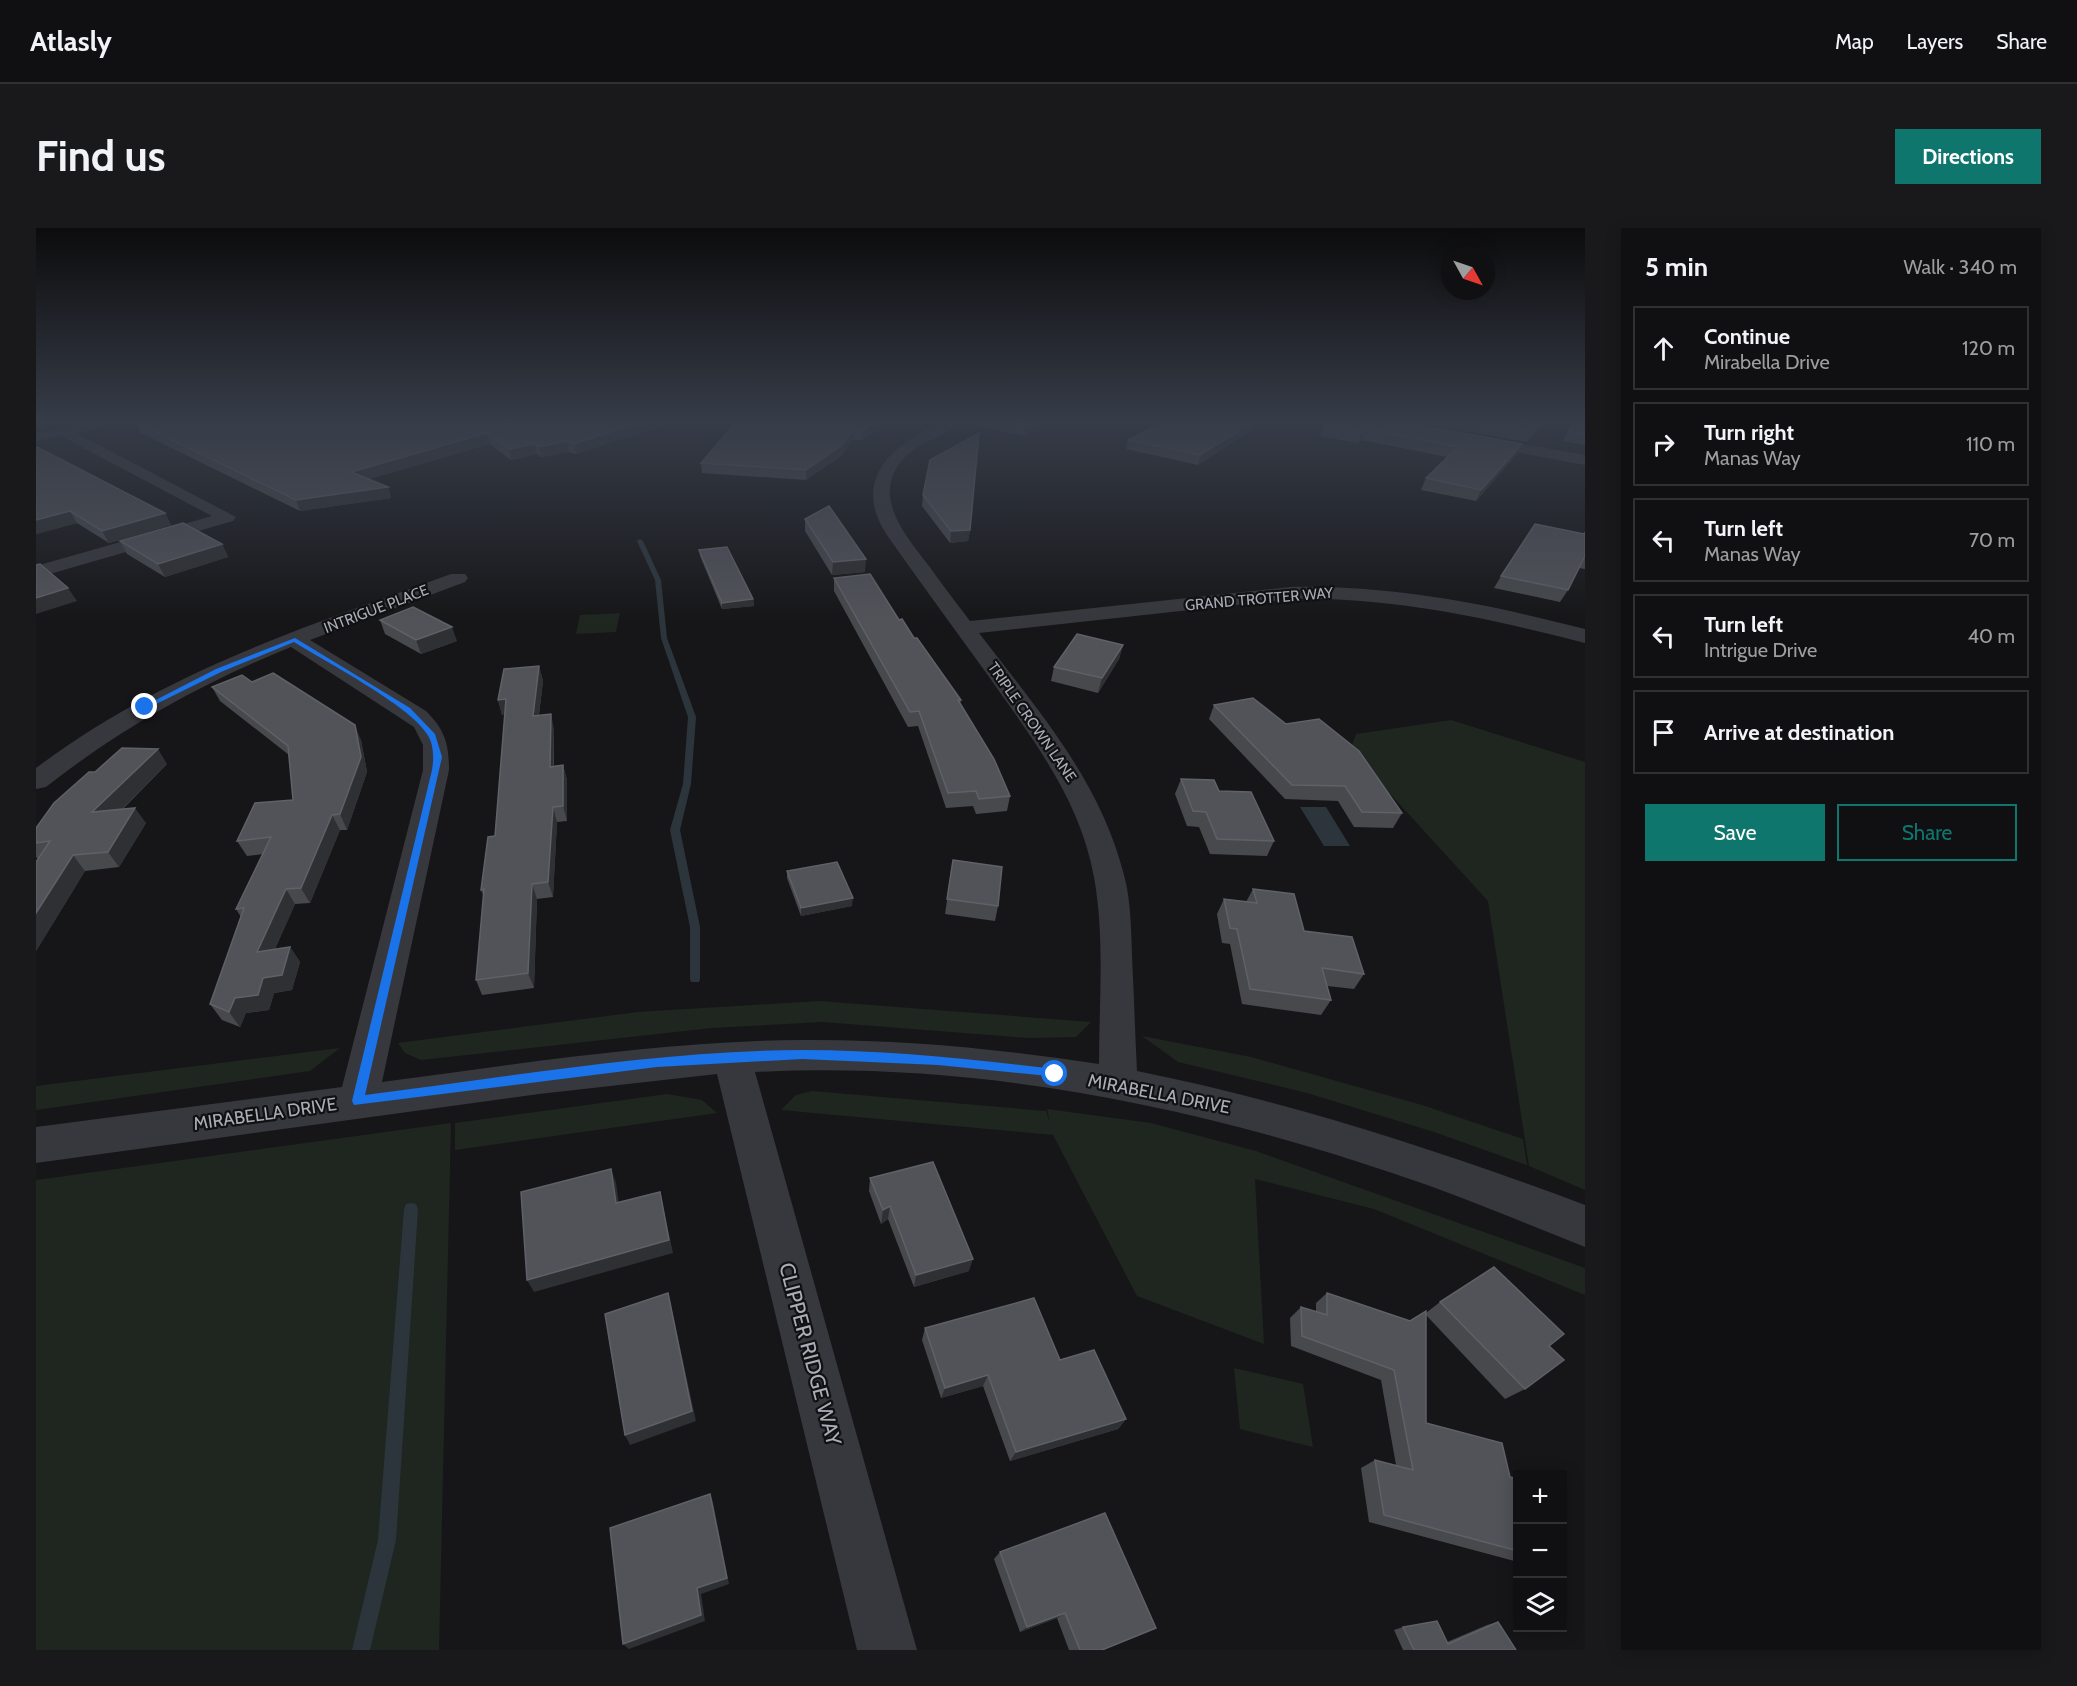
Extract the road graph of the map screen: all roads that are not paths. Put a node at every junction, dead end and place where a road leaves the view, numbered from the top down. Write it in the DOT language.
graph roads {
  1 [pos="174,489"];
  2 [pos="881,489"];
  3 [pos="36,572"];
  4 [pos="458,578"];
  5 [pos="966,628"];
  6 [pos="1585,636"];
  7 [pos="295,640"];
  8 [pos="36,781"];
  9 [pos="732,1058"];
  10 [pos="1118,1084"];
  11 [pos="358,1101"];
  12 [pos="36,1145"];
  13 [pos="1585,1226"];
  14 [pos="887,1650"];
  1 -- 3 [label="street"];
  2 -- 5 [label="street, TRIPLE CROWN LANE"];
  4 -- 7 [label="street, INTRIGUE PLACE"];
  5 -- 6 [label="street, GRAND TROTTER WAY"];
  5 -- 10 [label="street, TRIPLE CROWN LANE"];
  7 -- 8 [label="street, INTRIGUE PLACE"];
  7 -- 11 [label="street"];
  9 -- 10 [label="street, MIRABELLA DRIVE"];
  9 -- 11 [label="street, MIRABELLA DRIVE"];
  9 -- 14 [label="street, CLIPPER RIDGE WAY"];
  10 -- 13 [label="street, MIRABELLA DRIVE"];
  11 -- 12 [label="street, MIRABELLA DRIVE"];
}
